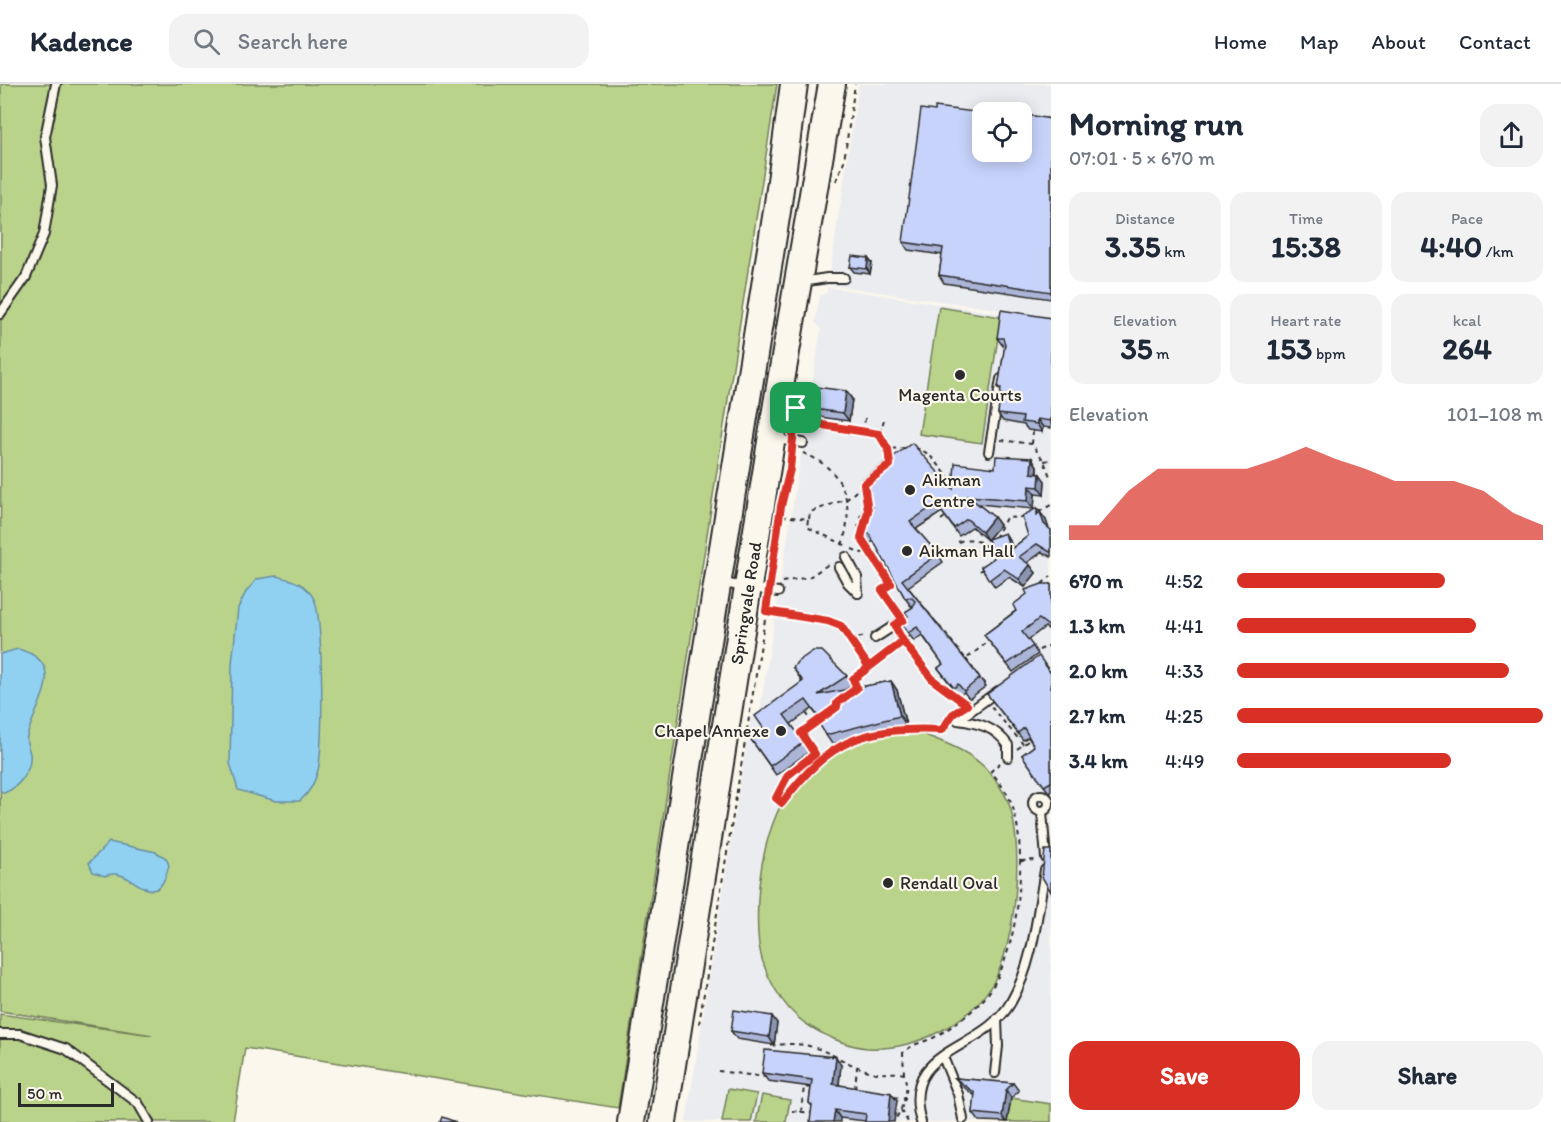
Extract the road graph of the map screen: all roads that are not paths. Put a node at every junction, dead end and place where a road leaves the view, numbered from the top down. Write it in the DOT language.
graph roads {
  1 [pos="56,84"];
  2 [pos="794,84"];
  3 [pos="832,84"];
  4 [pos="844,278"];
  5 [pos="799,283"];
  6 [pos="0,315"];
  7 [pos="1002,374"];
  8 [pos="803,443"];
  9 [pos="781,445"];
  10 [pos="989,452"];
  11 [pos="846,557"];
  12 [pos="836,564"];
  13 [pos="718,583"];
  14 [pos="778,592"];
  15 [pos="760,596"];
  16 [pos="919,608"];
  17 [pos="874,638"];
  18 [pos="1002,688"];
  19 [pos="1008,756"];
  20 [pos="1050,803"];
  21 [pos="1042,812"];
  22 [pos="997,1019"];
  23 [pos="0,1034"];
  24 [pos="943,1057"];
  25 [pos="994,1073"];
  26 [pos="963,1119"];
  27 [pos="149,1122"];
  28 [pos="631,1122"];
  29 [pos="663,1122"];
  30 [pos="921,1122"];
  1 -- 6 [label="lane"];
  2 -- 13 [label="highway, Springvale Road"];
  3 -- 5 [label="highway, Springvale Road"];
  4 -- 5 [label="lane"];
  5 -- 9 [label="highway, Springvale Road"];
  7 -- 10 [label="lane"];
  8 -- 9 [label="lane"];
  9 -- 15 [label="highway, Springvale Road"];
  11 -- 12 [label="lane"];
  13 -- 15 [label="lane"];
  13 -- 28 [label="highway, Springvale Road"];
  14 -- 15 [label="lane"];
  15 -- 29 [label="highway, Springvale Road"];
  16 -- 17 [label="lane"];
  18 -- 19 [label="lane"];
  20 -- 21 [label="lane"];
  20 -- 21 [label="lane"];
  21 -- 22 [label="lane"];
  22 -- 24 [label="lane"];
  22 -- 25 [label="lane"];
  23 -- 27 [label="lane"];
  24 -- 26 [label="lane"];
  24 -- 30 [label="lane"];
}
